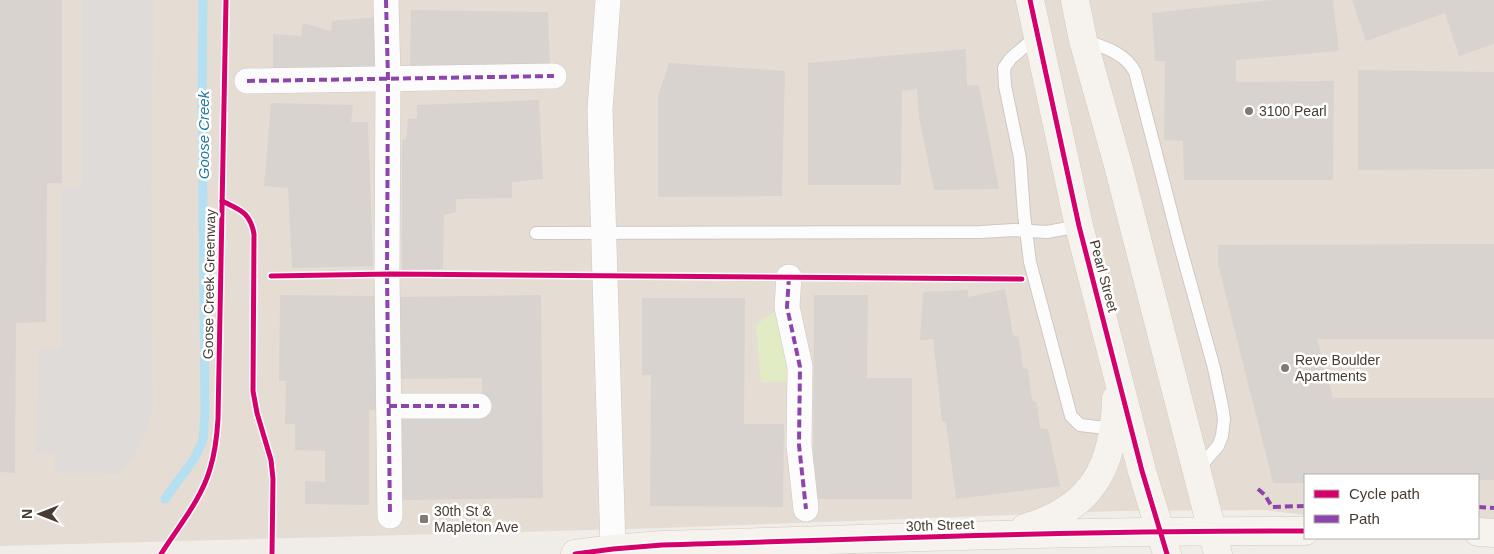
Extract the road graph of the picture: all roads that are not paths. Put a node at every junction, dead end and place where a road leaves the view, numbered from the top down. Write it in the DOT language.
graph roads {
  1 [pos="386,0"];
  2 [pos="608,0"];
  3 [pos="1030,0"];
  4 [pos="1075,0"];
  5 [pos="1038,36"];
  6 [pos="1083,40"];
  7 [pos="554,76"];
  8 [pos="388,79"];
  9 [pos="247,81"];
  10 [pos="1079,226"];
  11 [pos="1027,231"];
  12 [pos="603,232"];
  13 [pos="536,233"];
  14 [pos="788,278"];
  15 [pos="1116,370"];
  16 [pos="389,406"];
  17 [pos="479,406"];
  18 [pos="1114,429"];
  19 [pos="1197,470"];
  20 [pos="806,509"];
  21 [pos="390,516"];
  22 [pos="1304,531"];
  23 [pos="1479,532"];
  24 [pos="1494,533"];
  25 [pos="1001,534"];
  26 [pos="1163,542"];
  27 [pos="1215,542"];
  28 [pos="613,549"];
  29 [pos="575,554"];
  1 -- 8 [label="street"];
  2 -- 12 [label="street"];
  3 -- 5 [label="main road, Pearl Street"];
  4 -- 6 [label="main road"];
  5 -- 10 [label="main road, Pearl Street"];
  5 -- 11 [label="lane"];
  6 -- 19 [label="main road"];
  6 -- 19 [label="lane"];
  7 -- 8 [label="street"];
  8 -- 9 [label="street"];
  8 -- 16 [label="street"];
  10 -- 11 [label="lane"];
  10 -- 15 [label="main road, Pearl Street"];
  11 -- 12 [label="lane"];
  11 -- 18 [label="lane"];
  12 -- 13 [label="lane"];
  12 -- 28 [label="street"];
  14 -- 20 [label="street"];
  15 -- 18 [label="main road"];
  15 -- 26 [label="main road, Pearl Street"];
  16 -- 17 [label="street"];
  16 -- 21 [label="street"];
  18 -- 25 [label="main road"];
  19 -- 27 [label="main road"];
  22 -- 27 [label="main road, 30th Street"];
  23 -- 24 [label="main road"];
  25 -- 26 [label="main road, 30th Street"];
  25 -- 28 [label="main road, 30th Street"];
  26 -- 27 [label="main road, 30th Street"];
  28 -- 29 [label="main road, 30th Street"];
}
